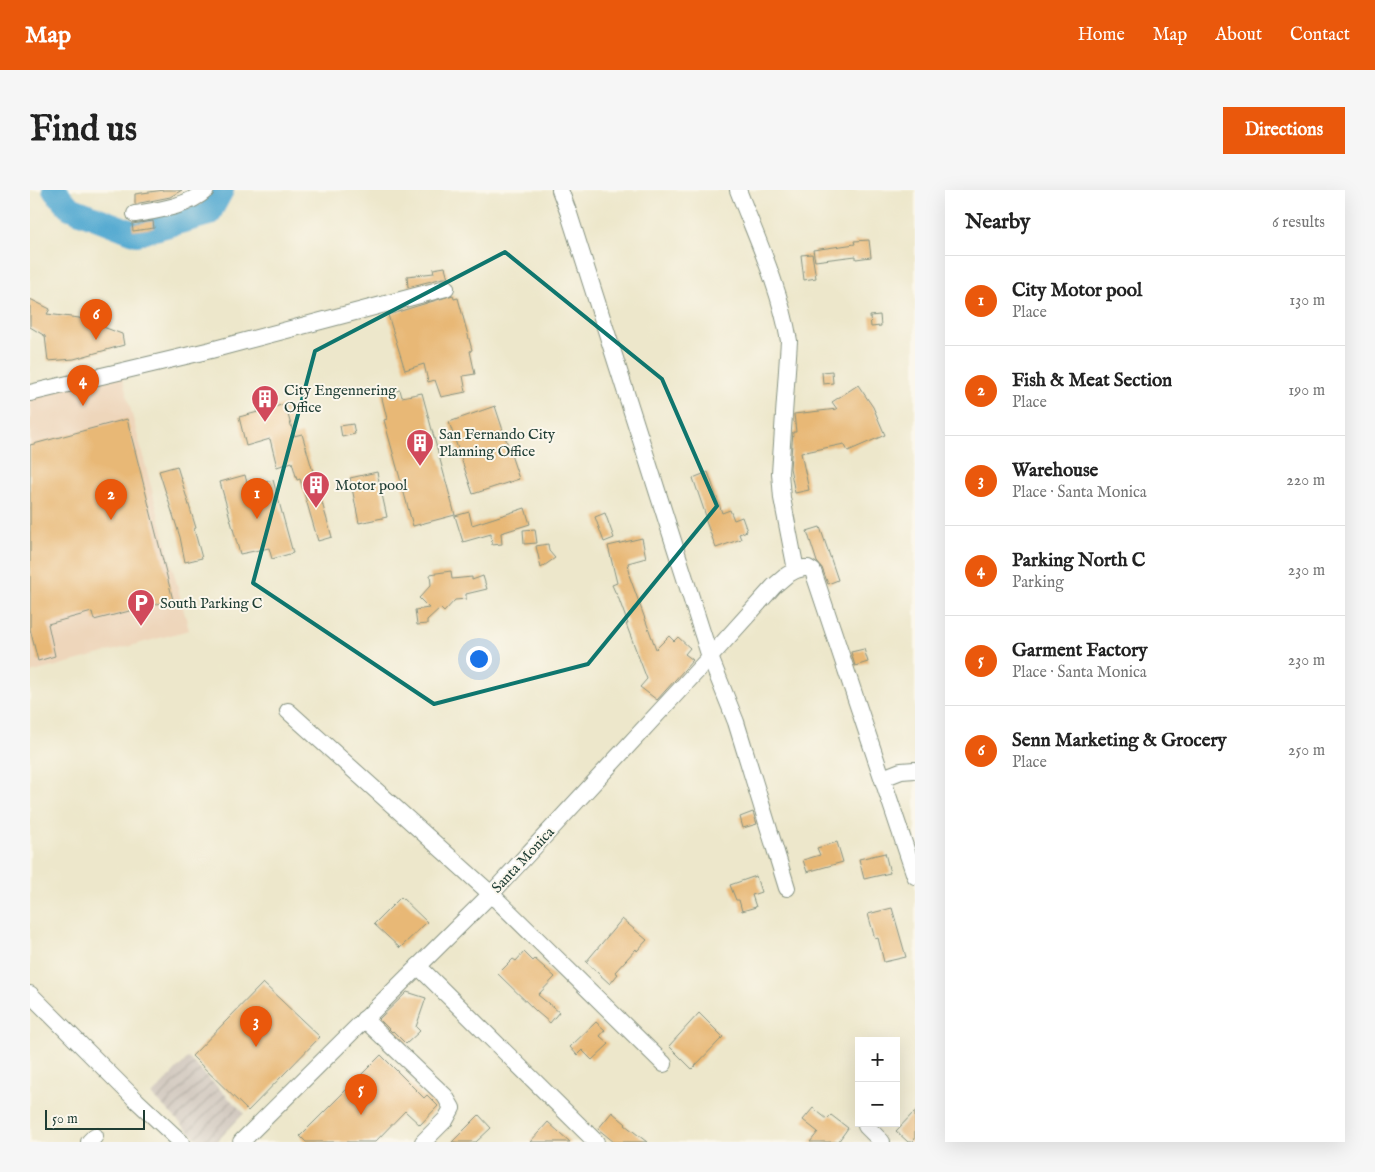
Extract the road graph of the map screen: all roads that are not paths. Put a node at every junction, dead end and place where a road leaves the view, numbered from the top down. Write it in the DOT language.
graph roads {
  1 [pos="206,190"];
  2 [pos="560,190"];
  3 [pos="738,190"];
  4 [pos="135,214"];
  5 [pos="446,288"];
  6 [pos="30,393"];
  7 [pos="796,570"];
  8 [pos="710,657"];
  9 [pos="288,711"];
  10 [pos="915,770"];
  11 [pos="883,778"];
  12 [pos="915,876"];
  13 [pos="787,888"];
  14 [pos="491,894"];
  15 [pos="418,966"];
  16 [pos="30,994"];
  17 [pos="364,1020"];
  18 [pos="664,1064"];
  19 [pos="867,1127"];
  20 [pos="181,1142"];
  21 [pos="241,1142"];
  22 [pos="423,1142"];
  23 [pos="596,1142"];
  24 [pos="882,1142"];
  1 -- 4 [label="street"];
  2 -- 8 [label="street"];
  3 -- 7 [label="street"];
  5 -- 6 [label="street"];
  7 -- 8 [label="street, Santa Monica"];
  7 -- 11 [label="street"];
  8 -- 13 [label="street"];
  8 -- 14 [label="street, Santa Monica"];
  9 -- 14 [label="street"];
  10 -- 11 [label="street"];
  11 -- 12 [label="street"];
  14 -- 15 [label="street, Santa Monica"];
  14 -- 18 [label="street"];
  15 -- 17 [label="street, Santa Monica"];
  15 -- 23 [label="street"];
  16 -- 20 [label="street"];
  17 -- 21 [label="street, Santa Monica"];
  17 -- 22 [label="street"];
  19 -- 24 [label="street"];
}
